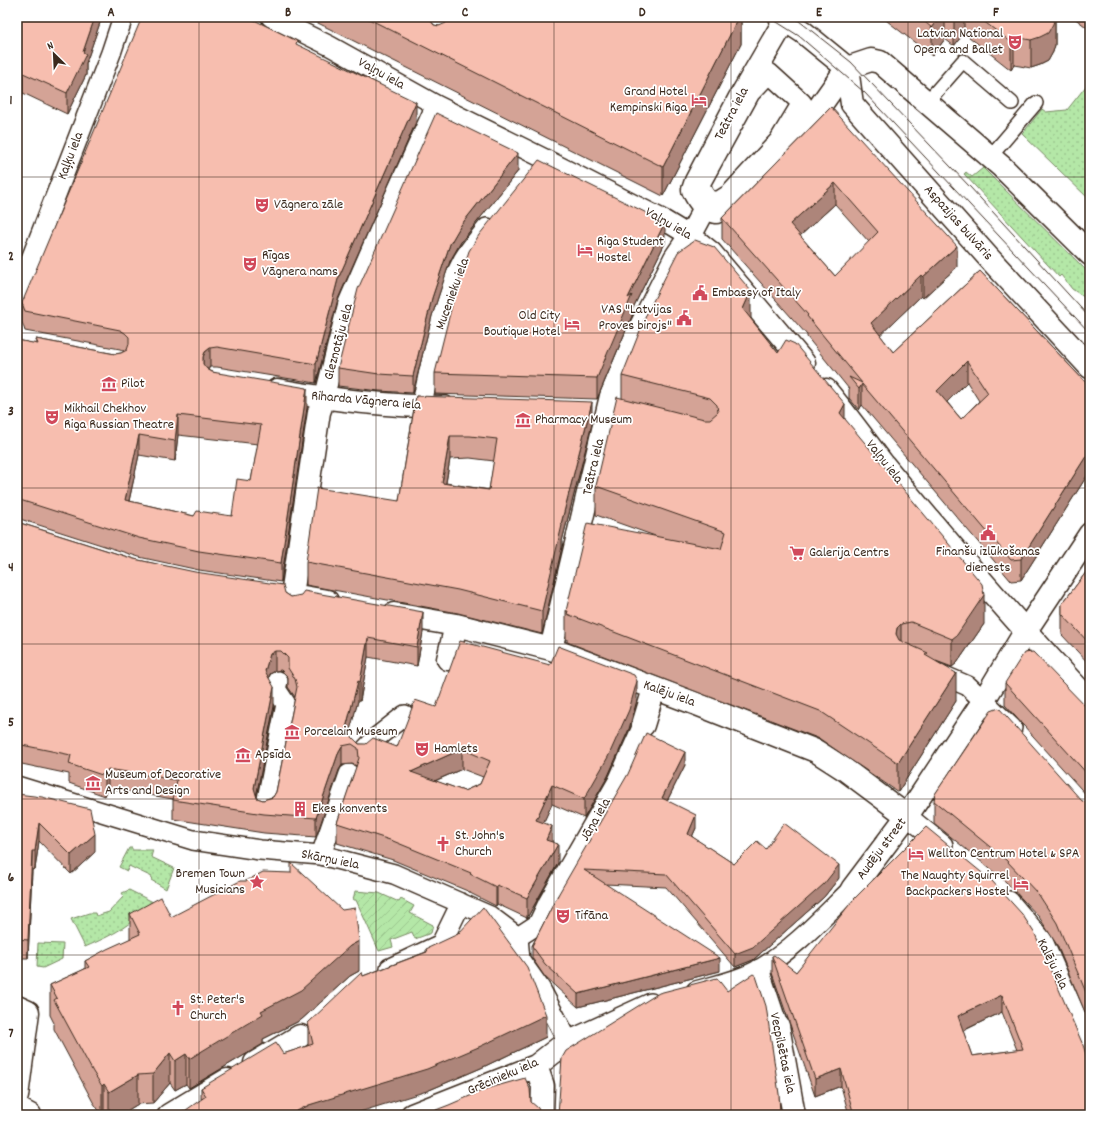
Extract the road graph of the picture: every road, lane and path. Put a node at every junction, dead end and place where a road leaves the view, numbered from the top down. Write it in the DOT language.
graph roads {
  1 [pos="123,17"];
  2 [pos="271,17"];
  3 [pos="783,18"];
  4 [pos="847,68"];
  5 [pos="927,102"];
  6 [pos="1012,103"];
  7 [pos="1036,103"];
  8 [pos="436,105"];
  9 [pos="990,157"];
  10 [pos="700,184"];
  11 [pos="705,208"];
  12 [pos="499,213"];
  13 [pos="690,236"];
  14 [pos="1090,254"];
  15 [pos="17,295"];
  16 [pos="1090,367"];
  17 [pos="254,386"];
  18 [pos="324,398"];
  19 [pos="421,406"];
  20 [pos="466,407"];
  21 [pos="1090,534"];
  22 [pos="345,604"];
  23 [pos="375,610"];
  24 [pos="456,625"];
  25 [pos="1025,632"];
  26 [pos="551,649"];
  27 [pos="448,659"];
  28 [pos="914,664"];
  29 [pos="278,681"];
  30 [pos="654,689"];
  31 [pos="984,700"];
  32 [pos="1090,701"];
  33 [pos="406,715"];
  34 [pos="648,727"];
  35 [pos="1026,743"];
  36 [pos="362,753"];
  37 [pos="349,774"];
  38 [pos="17,786"];
  39 [pos="265,809"];
  40 [pos="907,816"];
  41 [pos="321,856"];
  42 [pos="958,856"];
  43 [pos="852,889"];
  44 [pos="998,890"];
  45 [pos="462,903"];
  46 [pos="518,937"];
  47 [pos="759,969"];
  48 [pos="377,974"];
  49 [pos="23,1010"];
  50 [pos="316,1022"];
  51 [pos="778,1026"];
  52 [pos="300,1036"];
  53 [pos="568,1041"];
  54 [pos="1090,1054"];
  55 [pos="536,1066"];
  56 [pos="17,1096"];
  57 [pos="17,1108"];
  58 [pos="30,1115"];
  59 [pos="169,1115"];
  60 [pos="412,1115"];
  61 [pos="542,1115"];
  62 [pos="794,1115"];
  1 -- 15 [label="street, Kaļķu iela"];
  2 -- 8 [label="street, Vaļņu iela"];
  3 -- 4 [label="street"];
  3 -- 11 [label="street, Teātra iela"];
  4 -- 5 [label="street"];
  4 -- 11 [label="street"];
  4 -- 16 [label="street, Aspazijas bulvāris"];
  5 -- 6 [label="lane"];
  5 -- 9 [label="street"];
  7 -- 9 [label="lane"];
  8 -- 13 [label="street, Vaļņu iela"];
  8 -- 18 [label="street, Gleznotāju iela"];
  9 -- 14 [label="street"];
  10 -- 10 [label="street"];
  11 -- 13 [label="street, Teātra iela"];
  12 -- 19 [label="street, Mucenieku iela"];
  13 -- 25 [label="street, Vaļņu iela"];
  13 -- 26 [label="street, Teātra iela"];
  17 -- 18 [label="street, Riharda Vāgnera iela"];
  18 -- 19 [label="street, Riharda Vāgnera iela"];
  18 -- 22 [label="street, Gleznotāju iela"];
  19 -- 20 [label="street, Riharda Vāgnera iela"];
  21 -- 25 [label="street, Audēju street"];
  23 -- 24 [label="street, Kalēju iela"];
  24 -- 26 [label="street, Kalēju iela"];
  24 -- 27 [label="street"];
  25 -- 31 [label="street, Audēju street"];
  25 -- 32 [label="street, Vaļņu iela"];
  26 -- 30 [label="street, Kalēju iela"];
  28 -- 31 [label="street"];
  29 -- 39 [label="street"];
  30 -- 34 [label="street, Jāņa iela"];
  30 -- 40 [label="street, Kalēju iela"];
  31 -- 35 [label="street"];
  31 -- 40 [label="street, Audēju street"];
  33 -- 36 [label="street"];
  34 -- 46 [label="street, Jāņa iela"];
  37 -- 41 [label="street"];
  38 -- 41 [label="street, Skārņu iela"];
  40 -- 42 [label="street, Kalēju iela"];
  40 -- 43 [label="street, Audēju street"];
  41 -- 45 [label="street, Skārņu iela"];
  43 -- 47 [label="street, Audēju street"];
  44 -- 54 [label="street, Kalēju iela"];
  45 -- 46 [label="street, Skārņu iela"];
  45 -- 48 [label="street"];
  46 -- 53 [label="street"];
  47 -- 51 [label="street, Vecpilsētas iela"];
  47 -- 53 [label="street, Audēju street"];
  49 -- 56 [label="street"];
  50 -- 52 [label="street"];
  51 -- 62 [label="street, Vecpilsētas iela"];
  52 -- 59 [label="street"];
  53 -- 55 [label="street, Grēcinieku iela"];
  55 -- 60 [label="street, Grēcinieku iela"];
  55 -- 61 [label="street"];
  57 -- 58 [label="street"];
}
